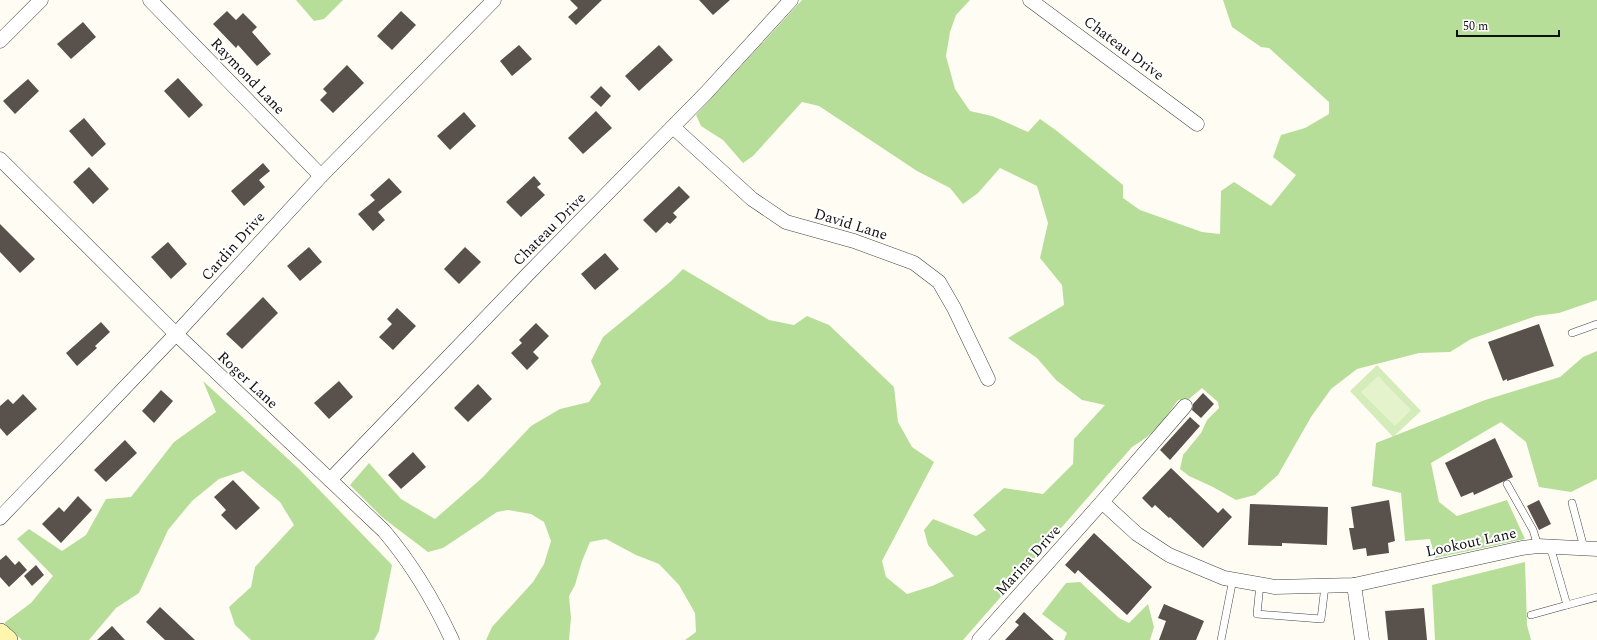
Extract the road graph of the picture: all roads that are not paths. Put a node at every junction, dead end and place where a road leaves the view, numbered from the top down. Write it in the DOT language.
graph roads {
  1 [pos="41,0"];
  2 [pos="150,0"];
  3 [pos="494,0"];
  4 [pos="791,0"];
  5 [pos="1030,0"];
  6 [pos="0,41"];
  7 [pos="1197,124"];
  8 [pos="673,127"];
  9 [pos="0,159"];
  10 [pos="321,176"];
  11 [pos="1597,324"];
  12 [pos="1572,333"];
  13 [pos="176,334"];
  14 [pos="988,379"];
  15 [pos="1185,406"];
  16 [pos="330,480"];
  17 [pos="1507,484"];
  18 [pos="1102,502"];
  19 [pos="1572,503"];
  20 [pos="0,518"];
  21 [pos="1544,546"];
  22 [pos="1591,548"];
  23 [pos="1233,579"];
  24 [pos="1260,584"];
  25 [pos="1354,585"];
  26 [pos="1325,586"];
  27 [pos="1597,597"];
  28 [pos="1568,605"];
  29 [pos="1531,615"];
  30 [pos="0,633"];
  31 [pos="8,640"];
  32 [pos="452,640"];
  33 [pos="979,640"];
  34 [pos="1221,640"];
  35 [pos="1362,640"];
  1 -- 6 [label="street"];
  2 -- 10 [label="street, Raymond Lane"];
  3 -- 10 [label="street, Cardin Drive"];
  4 -- 8 [label="street, Chateau Drive"];
  5 -- 7 [label="street, Chateau Drive"];
  8 -- 14 [label="street, David Lane"];
  8 -- 16 [label="street, Chateau Drive"];
  9 -- 13 [label="street, Roger Lane"];
  10 -- 13 [label="street, Cardin Drive"];
  11 -- 12 [label="lane"];
  13 -- 16 [label="street, Roger Lane"];
  13 -- 20 [label="street, Cardin Drive"];
  15 -- 18 [label="street, Marina Drive"];
  16 -- 32 [label="street, Roger Lane"];
  17 -- 21 [label="lane"];
  18 -- 23 [label="street"];
  18 -- 33 [label="street, Marina Drive"];
  19 -- 22 [label="lane"];
  21 -- 22 [label="street, Lookout Lane"];
  21 -- 25 [label="street, Lookout Lane"];
  21 -- 28 [label="lane"];
  23 -- 24 [label="street"];
  23 -- 34 [label="lane"];
  24 -- 26 [label="street"];
  24 -- 26 [label="lane"];
  25 -- 26 [label="street"];
  25 -- 35 [label="street"];
  27 -- 28 [label="lane"];
  28 -- 29 [label="lane"];
  30 -- 31 [label="street"];
}
